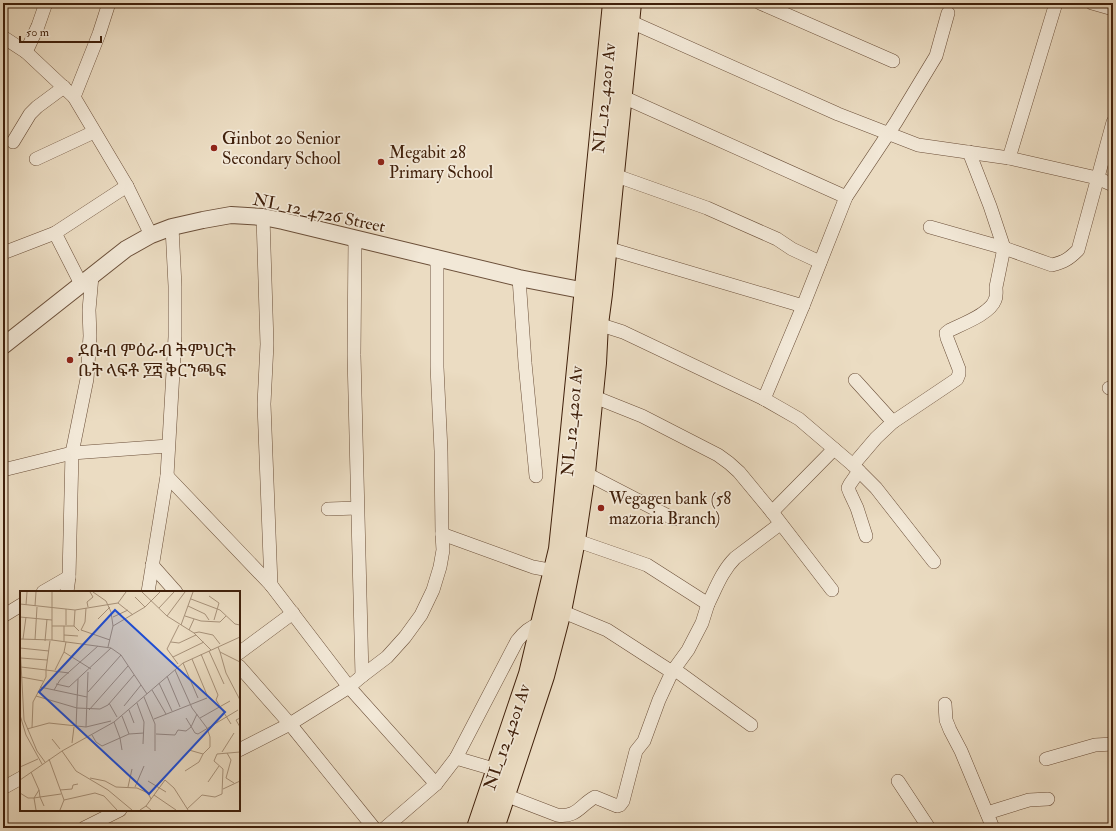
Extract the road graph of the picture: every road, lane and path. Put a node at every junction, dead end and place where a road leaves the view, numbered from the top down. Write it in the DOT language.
graph roads {
  1 [pos="46,3"];
  2 [pos="109,3"];
  3 [pos="613,3"];
  4 [pos="760,3"];
  5 [pos="1056,3"];
  6 [pos="1092,3"];
  7 [pos="1113,9"];
  8 [pos="630,12"];
  9 [pos="948,13"];
  10 [pos="3,37"];
  11 [pos="26,52"];
  12 [pos="893,60"];
  13 [pos="64,87"];
  14 [pos="621,96"];
  15 [pos="74,97"];
  16 [pos="1113,122"];
  17 [pos="94,132"];
  18 [pos="887,133"];
  19 [pos="13,142"];
  20 [pos="969,152"];
  21 [pos="1009,158"];
  22 [pos="36,159"];
  23 [pos="614,175"];
  24 [pos="1097,178"];
  25 [pos="1113,185"];
  26 [pos="127,186"];
  27 [pos="846,197"];
  28 [pos="263,217"];
  29 [pos="172,227"];
  30 [pos="930,227"];
  31 [pos="54,233"];
  32 [pos="151,235"];
  33 [pos="355,239"];
  34 [pos="607,248"];
  35 [pos="1004,248"];
  36 [pos="3,253"];
  37 [pos="437,257"];
  38 [pos="820,262"];
  39 [pos="519,278"];
  40 [pos="87,280"];
  41 [pos="593,293"];
  42 [pos="803,306"];
  43 [pos="598,324"];
  44 [pos="3,346"];
  45 [pos="855,380"];
  46 [pos="592,396"];
  47 [pos="764,399"];
  48 [pos="892,422"];
  49 [pos="168,446"];
  50 [pos="834,449"];
  51 [pos="72,453"];
  52 [pos="856,468"];
  53 [pos="3,470"];
  54 [pos="585,473"];
  55 [pos="167,476"];
  56 [pos="536,476"];
  57 [pos="357,508"];
  58 [pos="328,509"];
  59 [pos="772,512"];
  60 [pos="674,519"];
  61 [pos="780,524"];
  62 [pos="442,534"];
  63 [pos="866,536"];
  64 [pos="575,540"];
  65 [pos="934,562"];
  66 [pos="152,565"];
  67 [pos="554,571"];
  68 [pos="69,577"];
  69 [pos="271,584"];
  70 [pos="832,590"];
  71 [pos="46,591"];
  72 [pos="67,591"];
  73 [pos="148,591"];
  74 [pos="175,591"];
  75 [pos="708,604"];
  76 [pos="20,606"];
  77 [pos="561,611"];
  78 [pos="293,613"];
  79 [pos="3,616"];
  80 [pos="541,623"];
  81 [pos="240,652"];
  82 [pos="240,667"];
  83 [pos="673,670"];
  84 [pos="362,676"];
  85 [pos="349,687"];
  86 [pos="945,704"];
  87 [pos="290,724"];
  88 [pos="751,725"];
  89 [pos="1113,744"];
  90 [pos="240,749"];
  91 [pos="456,758"];
  92 [pos="1046,759"];
  93 [pos="497,770"];
  94 [pos="20,779"];
  95 [pos="898,781"];
  96 [pos="436,784"];
  97 [pos="3,788"];
  98 [pos="505,795"];
  99 [pos="1048,799"];
  100 [pos="118,811"];
  101 [pos="987,813"];
  102 [pos="84,828"];
  103 [pos="374,828"];
  104 [pos="386,828"];
  105 [pos="477,828"];
  106 [pos="494,828"];
  107 [pos="929,828"];
  108 [pos="993,828"];
  1 -- 11 [label="street"];
  2 -- 15 [label="street"];
  3 -- 41 [label="main road, NL_12_4201 Av"];
  4 -- 12 [label="street"];
  5 -- 21 [label="street"];
  6 -- 7 [label="street"];
  8 -- 14 [label="main road, NL_12_4201 Av"];
  8 -- 18 [label="street"];
  9 -- 18 [label="street"];
  10 -- 11 [label="street"];
  11 -- 13 [label="street"];
  13 -- 15 [label="street"];
  13 -- 19 [label="street"];
  14 -- 23 [label="main road, NL_12_4201 Av"];
  14 -- 27 [label="street"];
  15 -- 17 [label="street"];
  16 -- 24 [label="street"];
  17 -- 22 [label="street"];
  17 -- 26 [label="street"];
  18 -- 20 [label="street"];
  18 -- 27 [label="street"];
  20 -- 21 [label="street"];
  20 -- 35 [label="street"];
  21 -- 24 [label="street"];
  23 -- 34 [label="main road, NL_12_4201 Av"];
  23 -- 38 [label="street"];
  24 -- 25 [label="street"];
  24 -- 35 [label="street"];
  26 -- 31 [label="street"];
  26 -- 32 [label="street"];
  27 -- 38 [label="street"];
  28 -- 29 [label="street, NL_12_4726 Street"];
  28 -- 33 [label="street, NL_12_4726 Street"];
  28 -- 69 [label="street"];
  29 -- 32 [label="street, NL_12_4726 Street"];
  29 -- 49 [label="street"];
  30 -- 35 [label="street"];
  31 -- 36 [label="street"];
  31 -- 40 [label="street"];
  32 -- 40 [label="street, NL_12_4726 Street"];
  33 -- 37 [label="street, NL_12_4726 Street"];
  33 -- 57 [label="street"];
  34 -- 41 [label="main road, NL_12_4201 Av"];
  34 -- 42 [label="street"];
  35 -- 48 [label="street"];
  37 -- 39 [label="street, NL_12_4726 Street"];
  37 -- 62 [label="street"];
  38 -- 42 [label="street"];
  39 -- 41 [label="street, NL_12_4726 Street"];
  39 -- 56 [label="street"];
  40 -- 44 [label="street, NL_12_4726 Street"];
  40 -- 51 [label="street"];
  41 -- 43 [label="main road, NL_12_4201 Av"];
  41 -- 67 [label="main road, NL_12_4201 Av"];
  42 -- 47 [label="street"];
  43 -- 46 [label="main road, NL_12_4201 Av"];
  43 -- 47 [label="street"];
  45 -- 48 [label="street"];
  46 -- 54 [label="main road, NL_12_4201 Av"];
  46 -- 59 [label="street"];
  47 -- 50 [label="street"];
  48 -- 52 [label="street"];
  49 -- 51 [label="street"];
  49 -- 55 [label="street"];
  50 -- 52 [label="street"];
  50 -- 59 [label="street"];
  51 -- 53 [label="street"];
  51 -- 68 [label="street"];
  52 -- 63 [label="street"];
  52 -- 65 [label="street"];
  54 -- 60 [label="street"];
  54 -- 64 [label="main road, NL_12_4201 Av"];
  55 -- 66 [label="street"];
  55 -- 69 [label="street"];
  57 -- 58 [label="street"];
  57 -- 84 [label="street"];
  59 -- 61 [label="street"];
  61 -- 70 [label="street"];
  61 -- 75 [label="street"];
  62 -- 67 [label="street"];
  62 -- 84 [label="street"];
  64 -- 75 [label="street"];
  64 -- 77 [label="main road, NL_12_4201 Av"];
  66 -- 73 [label="street"];
  66 -- 74 [label="street"];
  67 -- 80 [label="main road, NL_12_4201 Av"];
  68 -- 71 [label="street"];
  68 -- 72 [label="street"];
  69 -- 78 [label="street"];
  75 -- 83 [label="street"];
  76 -- 79 [label="street"];
  77 -- 83 [label="street"];
  77 -- 98 [label="main road, NL_12_4201 Av"];
  78 -- 81 [label="street"];
  78 -- 85 [label="street"];
  80 -- 91 [label="street"];
  80 -- 93 [label="main road, NL_12_4201 Av"];
  82 -- 87 [label="street"];
  83 -- 88 [label="street"];
  83 -- 98 [label="street"];
  84 -- 85 [label="street"];
  85 -- 87 [label="street"];
  85 -- 96 [label="street"];
  86 -- 101 [label="street"];
  87 -- 90 [label="street"];
  87 -- 103 [label="street"];
  89 -- 92 [label="street"];
  91 -- 93 [label="street"];
  91 -- 96 [label="street"];
  93 -- 105 [label="main road, NL_12_4201 Av"];
  94 -- 97 [label="street"];
  95 -- 107 [label="street"];
  96 -- 104 [label="street"];
  98 -- 106 [label="main road, NL_12_4201 Av"];
  99 -- 101 [label="street"];
  100 -- 102 [label="street"];
  101 -- 108 [label="street"];
}
